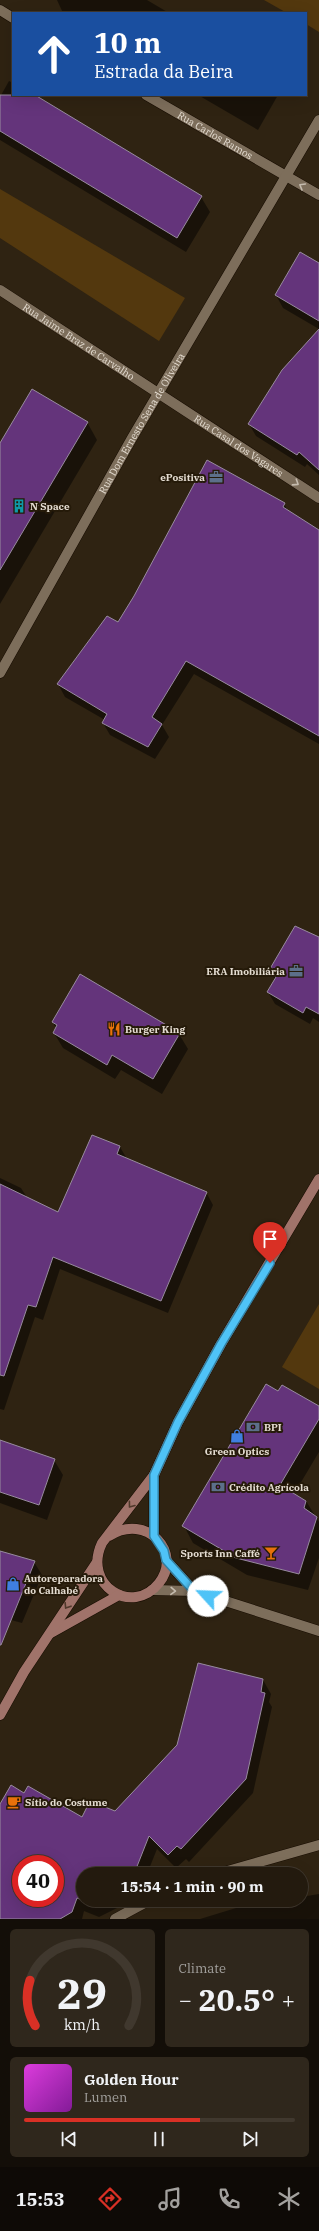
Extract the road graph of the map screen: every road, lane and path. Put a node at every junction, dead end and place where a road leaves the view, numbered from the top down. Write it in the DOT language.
graph roads {
  1 [pos="0,10"];
  2 [pos="12,17"];
  3 [pos="148,96"];
  4 [pos="319,120"];
  5 [pos="285,176"];
  6 [pos="319,195"];
  7 [pos="0,290"];
  8 [pos="157,394"];
  9 [pos="319,498"];
  10 [pos="0,672"];
  11 [pos="319,1179"];
  12 [pos="154,1475"];
  13 [pos="109,1536"];
  14 [pos="154,1536"];
  15 [pos="166,1560"];
  16 [pos="97,1562"];
  17 [pos="152,1590"];
  18 [pos="194,1591"];
  19 [pos="119,1595"];
  20 [pos="319,1630"];
  21 [pos="49,1634"];
  22 [pos="0,1715"];
  23 [pos="319,1845"];
  24 [pos="242,1867"];
  25 [pos="137,1907"];
  26 [pos="115,1919"];
  1 -- 2 [label="street"];
  3 -- 5 [label="street, Rua Carlos Ramos"];
  4 -- 5 [label="street, Rua Dom Ernesto Sena de Oliveira"];
  6 -- 5 [label="street, Rua Carlos Ramos, one-way"];
  5 -- 8 [label="street, Rua Dom Ernesto Sena de Oliveira"];
  7 -- 8 [label="street, Rua Jaime Braz de Carvalho"];
  8 -- 9 [label="street, Rua Casal dos Vagares, one-way"];
  8 -- 10 [label="street, Rua Dom Ernesto Sena de Oliveira"];
  11 -- 12 [label="main road"];
  12 -- 13 [label="main road, one-way"];
  12 -- 14 [label="main road"];
  13 -- 14 [label="main road"];
  13 -- 16 [label="main road"];
  14 -- 15 [label="main road"];
  15 -- 17 [label="main road"];
  15 -- 18 [label="street"];
  16 -- 19 [label="main road"];
  16 -- 21 [label="main road, one-way"];
  17 -- 18 [label="street, one-way"];
  17 -- 19 [label="main road"];
  18 -- 20 [label="street"];
  19 -- 21 [label="main road"];
  21 -- 22 [label="main road"];
  23 -- 24 [label="street"];
  25 -- 26 [label="street"];
}
